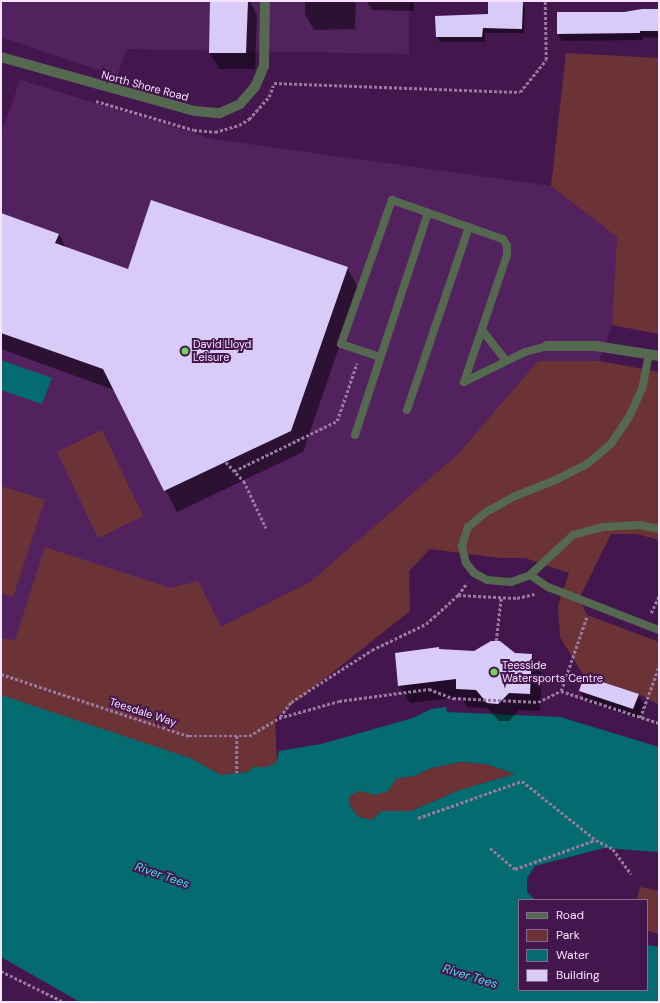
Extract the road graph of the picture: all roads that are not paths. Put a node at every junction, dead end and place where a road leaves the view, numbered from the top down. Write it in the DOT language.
graph roads {
  1 [pos="265,1"];
  2 [pos="1,57"];
  3 [pos="428,213"];
  4 [pos="469,227"];
  5 [pos="482,330"];
  6 [pos="547,346"];
  7 [pos="654,355"];
  8 [pos="380,357"];
  9 [pos="506,361"];
  10 [pos="407,410"];
  11 [pos="355,435"];
  12 [pos="659,529"];
  13 [pos="530,575"];
  14 [pos="659,630"];
  1 -- 2 [label="street, North Shore Road"];
  3 -- 4 [label="lane"];
  3 -- 8 [label="lane"];
  3 -- 8 [label="lane"];
  4 -- 5 [label="lane"];
  4 -- 10 [label="lane"];
  5 -- 9 [label="lane"];
  5 -- 9 [label="lane"];
  6 -- 7 [label="street"];
  6 -- 9 [label="lane"];
  7 -- 13 [label="lane"];
  8 -- 11 [label="lane"];
  12 -- 13 [label="lane"];
  13 -- 14 [label="lane"];
}
